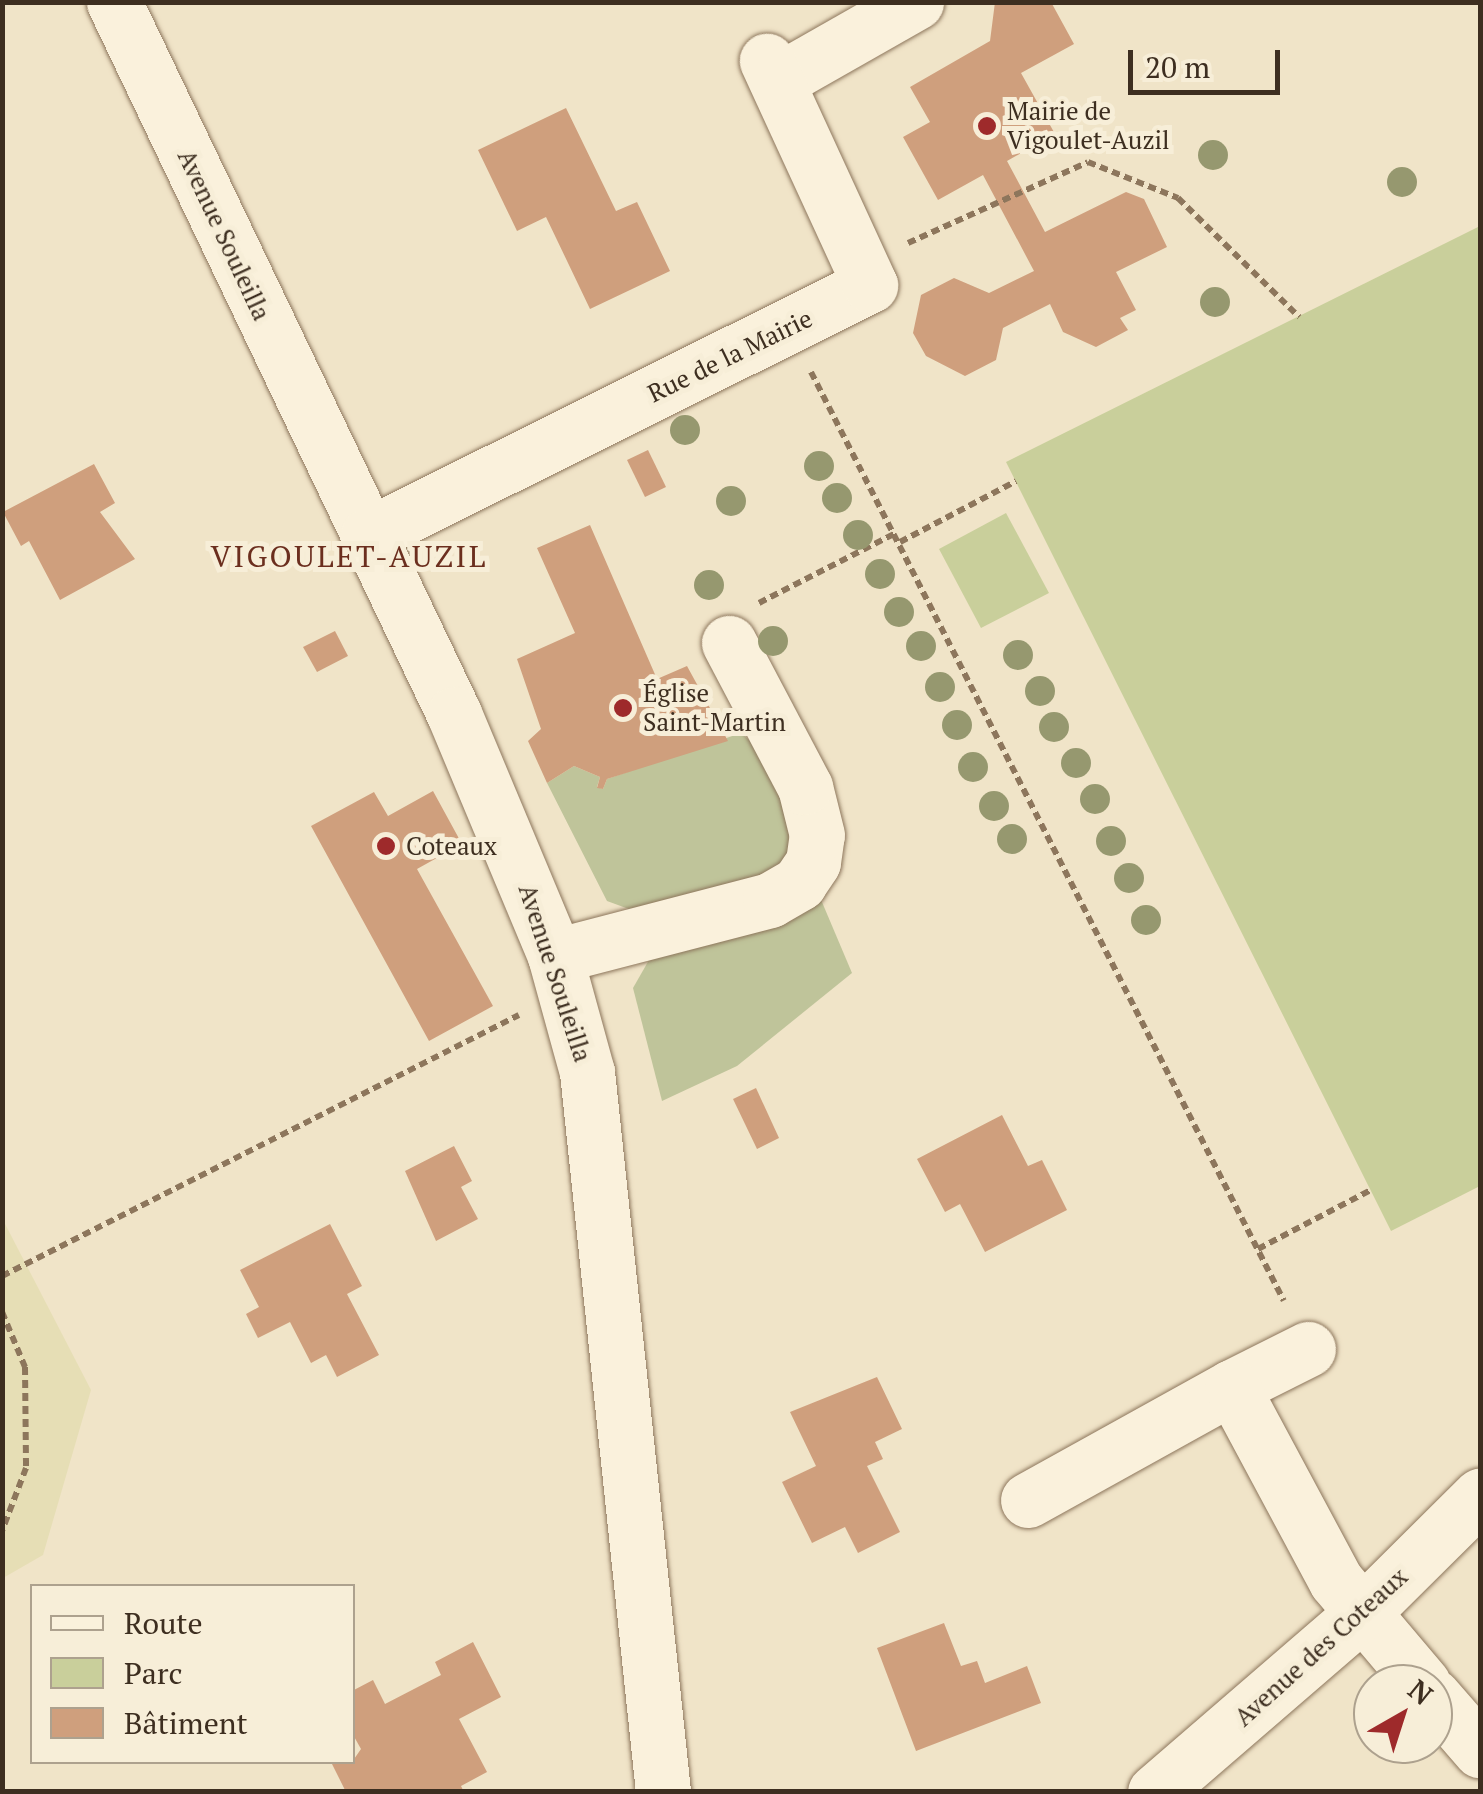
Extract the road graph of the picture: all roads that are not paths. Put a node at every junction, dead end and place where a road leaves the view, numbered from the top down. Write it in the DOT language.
graph roads {
  1 [pos="114,2"];
  2 [pos="916,2"];
  3 [pos="368,535"];
  4 [pos="738,626"];
  5 [pos="555,956"];
  6 [pos="1308,1349"];
  7 [pos="1232,1387"];
  8 [pos="1480,1496"];
  9 [pos="1028,1500"];
  10 [pos="1361,1614"];
  11 [pos="1405,1664"];
  12 [pos="1453,1719"];
  13 [pos="1480,1750"];
  14 [pos="662,1792"];
  15 [pos="1155,1792"];
  1 -- 3 [label="street, Avenue Souleilla"];
  2 -- 3 [label="street, Rue de la Mairie"];
  3 -- 5 [label="street, Avenue Souleilla"];
  4 -- 5 [label="street"];
  5 -- 14 [label="street, Avenue Souleilla"];
  6 -- 7 [label="street"];
  7 -- 9 [label="street"];
  7 -- 10 [label="street"];
  8 -- 10 [label="street, Avenue des Coteaux"];
  10 -- 11 [label="street"];
  10 -- 15 [label="street, Avenue des Coteaux"];
  12 -- 13 [label="street"];
}
